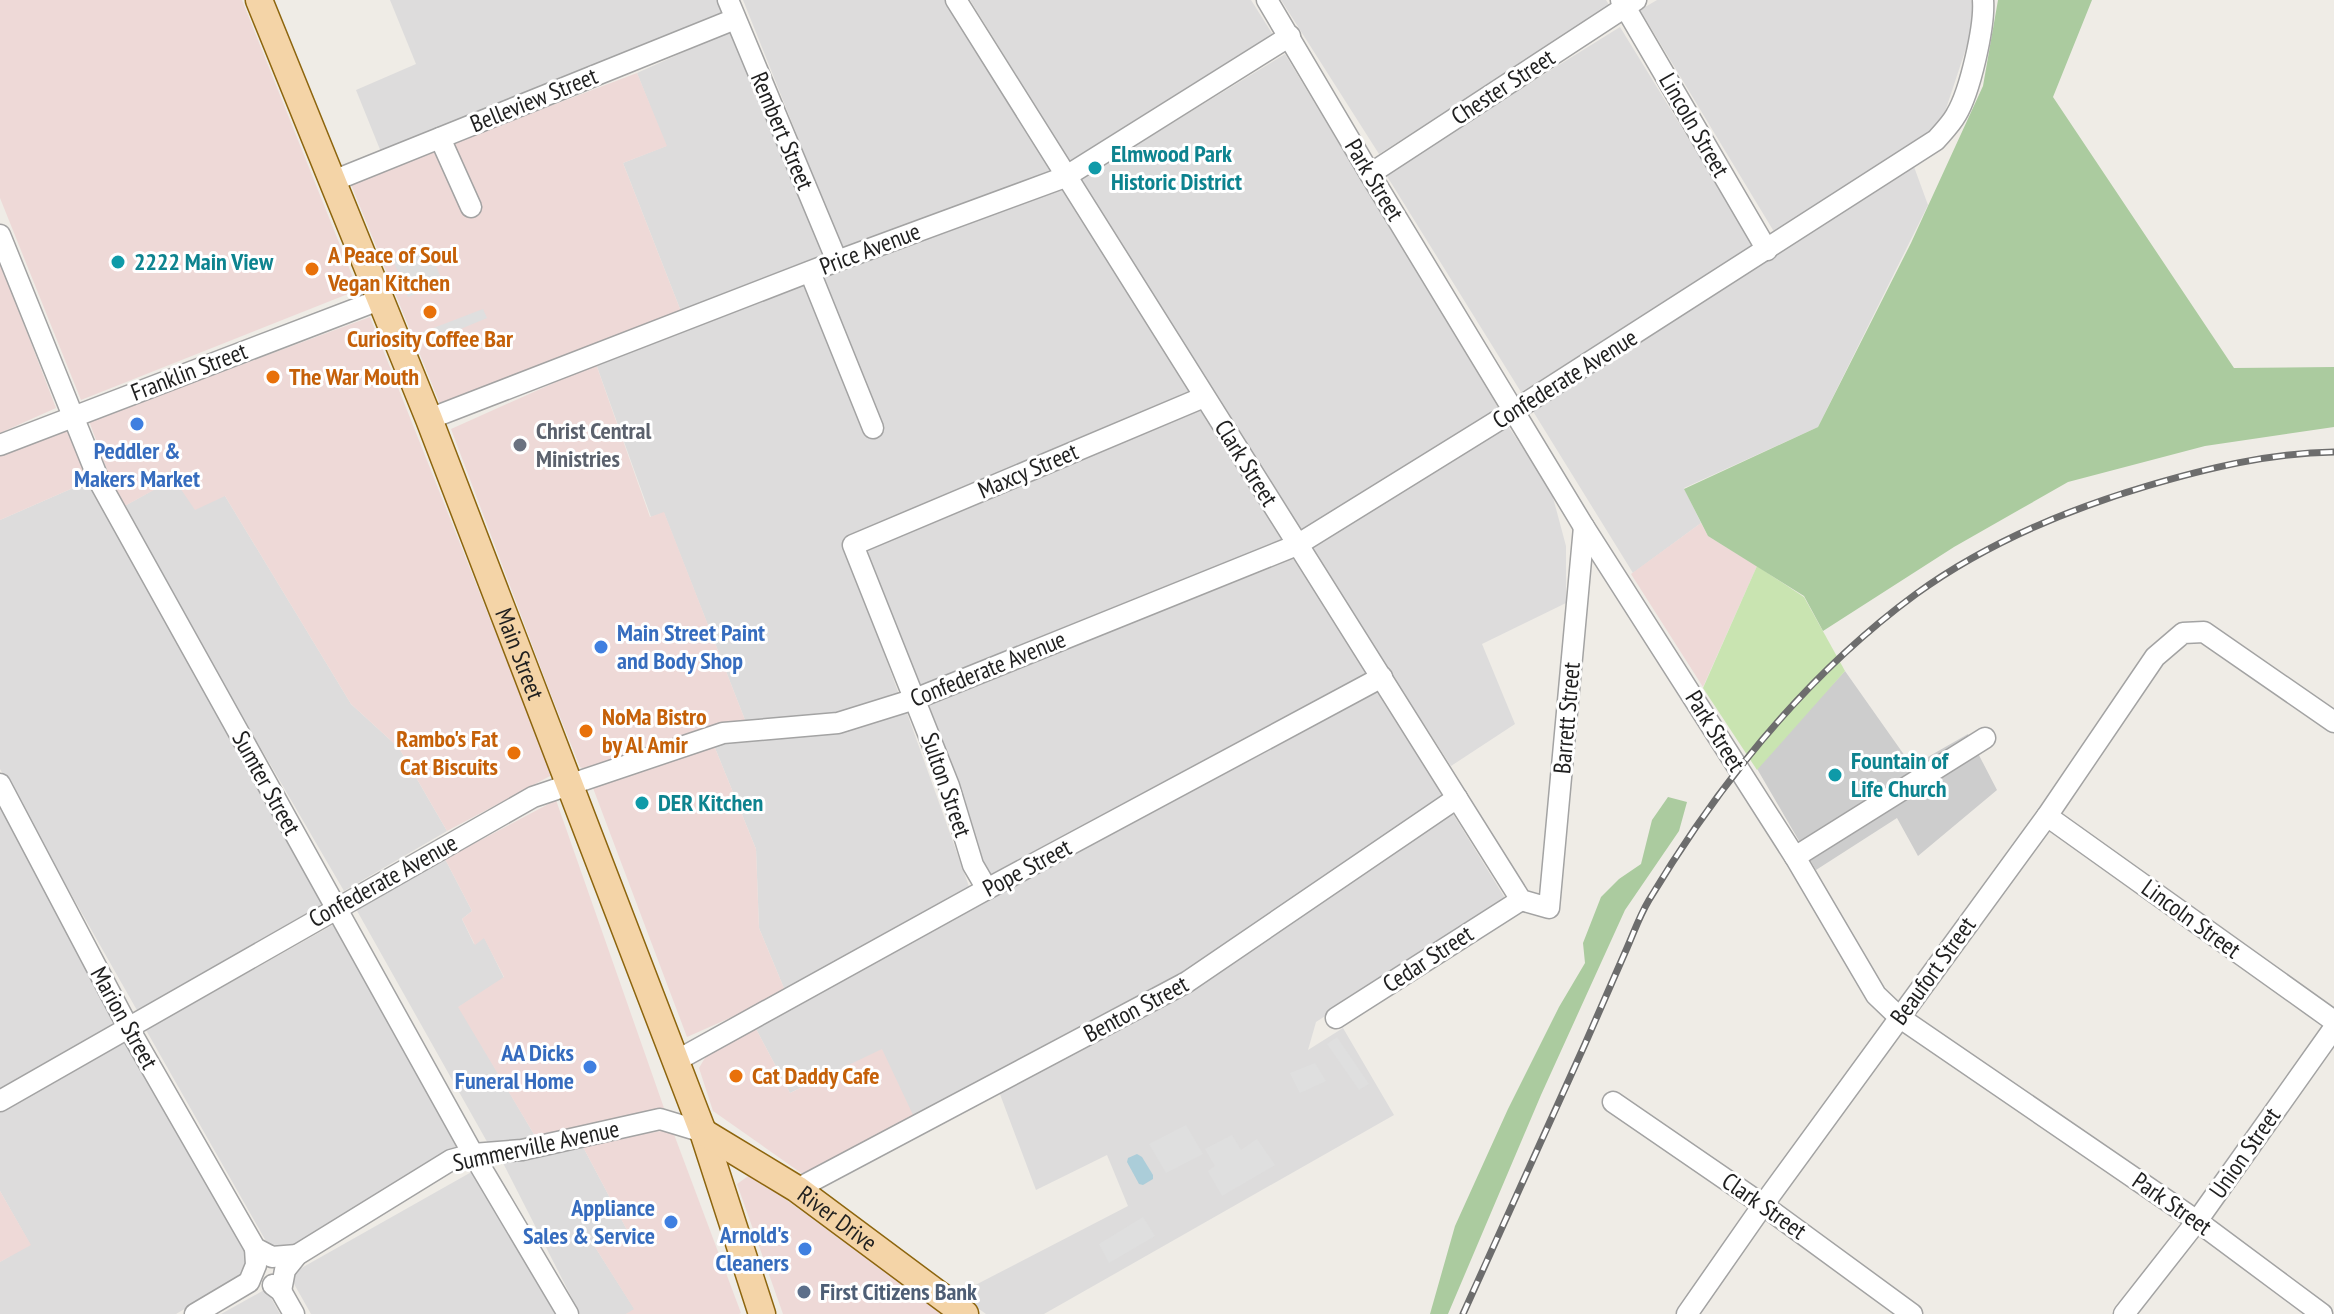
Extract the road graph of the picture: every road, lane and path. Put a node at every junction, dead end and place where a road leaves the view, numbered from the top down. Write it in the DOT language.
graph roads {
  1 [pos="956,0"];
  2 [pos="1267,0"];
  3 [pos="1983,0"];
  4 [pos="267,2"];
  5 [pos="1627,2"];
  6 [pos="732,10"];
  7 [pos="1290,36"];
  8 [pos="440,138"];
  9 [pos="1370,174"];
  10 [pos="1065,177"];
  11 [pos="333,181"];
  12 [pos="471,207"];
  13 [pos="0,235"];
  14 [pos="1767,250"];
  15 [pos="837,261"];
  16 [pos="810,272"];
  17 [pos="379,300"];
  18 [pos="1204,397"];
  19 [pos="1515,410"];
  20 [pos="72,416"];
  21 [pos="429,419"];
  22 [pos="873,428"];
  23 [pos="0,445"];
  24 [pos="1584,527"];
  25 [pos="853,545"];
  26 [pos="1297,545"];
  27 [pos="1382,677"];
  28 [pos="915,699"];
  29 [pos="2334,722"];
  30 [pos="1985,738"];
  31 [pos="568,783"];
  32 [pos="0,784"];
  33 [pos="1457,798"];
  34 [pos="2047,816"];
  35 [pos="1795,857"];
  36 [pos="987,889"];
  37 [pos="1521,900"];
  38 [pos="335,907"];
  39 [pos="1899,1017"];
  40 [pos="1336,1018"];
  41 [pos="2334,1021"];
  42 [pos="128,1027"];
  43 [pos="2334,1028"];
  44 [pos="674,1062"];
  45 [pos="0,1101"];
  46 [pos="1613,1102"];
  47 [pos="703,1132"];
  48 [pos="473,1154"];
  49 [pos="797,1189"];
  50 [pos="1763,1205"];
  51 [pos="2197,1221"];
  52 [pos="255,1248"];
  53 [pos="297,1255"];
  54 [pos="249,1282"];
  55 [pos="281,1291"];
  56 [pos="195,1314"];
  57 [pos="294,1314"];
  58 [pos="568,1314"];
  59 [pos="762,1314"];
  60 [pos="965,1314"];
  61 [pos="1687,1314"];
  62 [pos="1912,1314"];
  63 [pos="2124,1314"];
  64 [pos="2322,1314"];
  1 -- 10 [label="street, Clark Street"];
  2 -- 7 [label="street, Park Street"];
  3 -- 14 [label="street, Confederate Avenue"];
  4 -- 11 [label="main road, Main Street"];
  5 -- 9 [label="street, Chester Street"];
  5 -- 14 [label="street, Lincoln Street"];
  6 -- 8 [label="street, Belleview Street"];
  6 -- 15 [label="street, Rembert Street"];
  7 -- 9 [label="street, Park Street"];
  7 -- 10 [label="street, Price Avenue"];
  8 -- 11 [label="street, Belleview Street"];
  8 -- 12 [label="street"];
  9 -- 19 [label="street, Park Street"];
  10 -- 15 [label="street, Price Avenue"];
  10 -- 18 [label="street, Clark Street"];
  11 -- 17 [label="main road, Main Street"];
  13 -- 20 [label="street, Sumter Street"];
  14 -- 19 [label="street, Confederate Avenue"];
  15 -- 16 [label="street, Price Avenue"];
  16 -- 21 [label="street, Price Avenue"];
  16 -- 22 [label="street"];
  17 -- 20 [label="street, Franklin Street"];
  17 -- 21 [label="main road, Main Street"];
  18 -- 25 [label="street, Maxcy Street"];
  18 -- 26 [label="street, Clark Street"];
  19 -- 24 [label="street, Park Street"];
  19 -- 26 [label="street, Confederate Avenue"];
  20 -- 23 [label="street, Franklin Street"];
  20 -- 38 [label="street, Sumter Street"];
  21 -- 31 [label="main road, Main Street"];
  24 -- 35 [label="street, Park Street"];
  24 -- 37 [label="street, Barrett Street"];
  25 -- 28 [label="street, Sulton Street"];
  26 -- 27 [label="street, Clark Street"];
  26 -- 28 [label="street, Confederate Avenue"];
  27 -- 33 [label="street, Clark Street"];
  27 -- 36 [label="street, Pope Street"];
  28 -- 31 [label="street, Confederate Avenue"];
  28 -- 36 [label="street, Sulton Street"];
  29 -- 34 [label="street, Beaufort Street"];
  30 -- 35 [label="street"];
  31 -- 38 [label="street, Confederate Avenue"];
  31 -- 44 [label="main road, Main Street"];
  32 -- 42 [label="street, Marion Street"];
  33 -- 37 [label="street, Clark Street"];
  33 -- 49 [label="street, Benton Street"];
  34 -- 39 [label="street, Beaufort Street"];
  34 -- 41 [label="street, Lincoln Street"];
  35 -- 39 [label="street, Park Street"];
  36 -- 44 [label="street, Pope Street"];
  37 -- 40 [label="street, Cedar Street"];
  38 -- 42 [label="street, Confederate Avenue"];
  38 -- 48 [label="street, Sumter Street"];
  39 -- 50 [label="street, Beaufort Street"];
  39 -- 51 [label="street, Park Street"];
  42 -- 45 [label="street, Confederate Avenue"];
  42 -- 52 [label="street, Marion Street"];
  43 -- 51 [label="street, Union Street"];
  44 -- 47 [label="main road, Main Street"];
  46 -- 50 [label="street, Clark Street"];
  47 -- 48 [label="street, Summerville Avenue"];
  47 -- 49 [label="main road, River Drive"];
  47 -- 59 [label="main road, Main Street"];
  48 -- 53 [label="street, Summerville Avenue"];
  48 -- 58 [label="street, Sumter Street"];
  49 -- 60 [label="main road, River Drive"];
  50 -- 61 [label="street, Beaufort Street"];
  50 -- 62 [label="street, Clark Street"];
  51 -- 63 [label="street, Union Street"];
  51 -- 64 [label="street, Park Street"];
  52 -- 53 [label="street"];
  52 -- 54 [label="street"];
  53 -- 55 [label="street"];
  54 -- 55 [label="street"];
  54 -- 56 [label="street"];
  55 -- 57 [label="street"];
}
